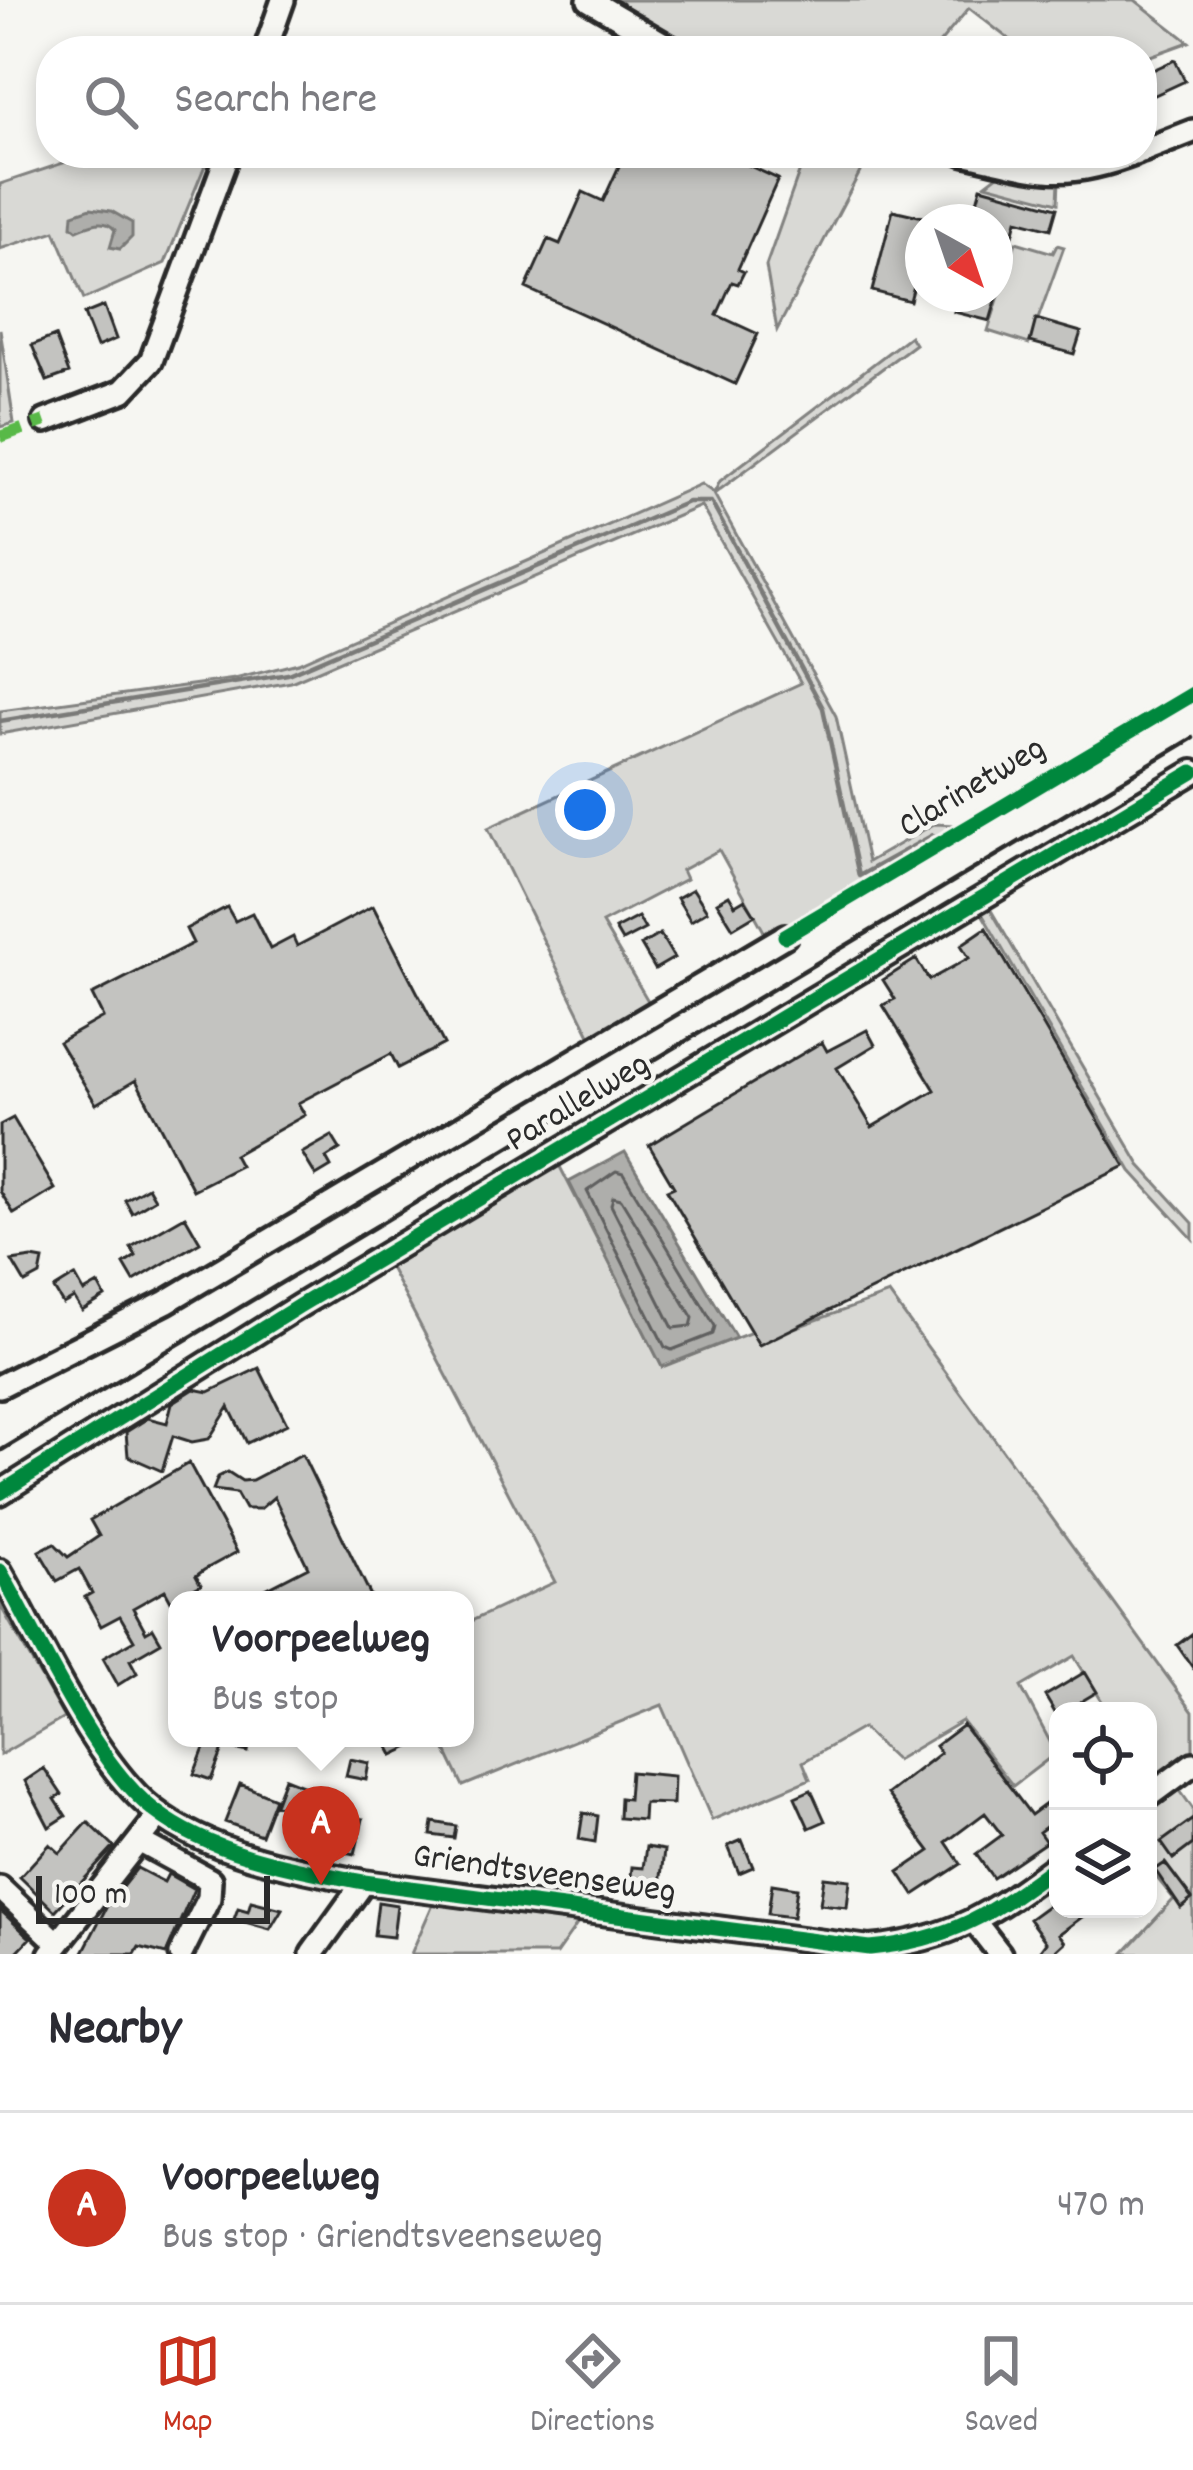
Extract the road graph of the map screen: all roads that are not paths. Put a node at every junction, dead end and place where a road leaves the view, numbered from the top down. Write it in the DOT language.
graph roads {
  1 [pos="283,0"];
  2 [pos="590,0"];
  3 [pos="270,36"];
  4 [pos="651,36"];
  5 [pos="1193,131"];
  6 [pos="1157,145"];
  7 [pos="222,168"];
  8 [pos="1031,168"];
  9 [pos="1097,168"];
  10 [pos="46,421"];
  11 [pos="1193,772"];
  12 [pos="784,936"];
  13 [pos="0,1386"];
  14 [pos="0,1493"];
  15 [pos="0,1571"];
  16 [pos="1193,1764"];
  17 [pos="1157,1791"];
  18 [pos="160,1815"];
  19 [pos="139,1841"];
  20 [pos="1049,1870"];
  21 [pos="364,1882"];
  22 [pos="0,1888"];
  23 [pos="975,1922"];
  24 [pos="767,1946"];
  25 [pos="54,1948"];
  26 [pos="181,1954"];
  27 [pos="312,1954"];
  28 [pos="1000,1954"];
  1 -- 3 [label="street"];
  2 -- 4 [label="street"];
  5 -- 6 [label="street"];
  7 -- 10 [label="street"];
  8 -- 9 [label="street"];
  11 -- 14 [label="street, Parallelweg"];
  12 -- 13 [label="street"];
  15 -- 18 [label="street, Griendtsveenseweg"];
  16 -- 17 [label="street"];
  18 -- 19 [label="street"];
  18 -- 21 [label="street, Griendtsveenseweg"];
  19 -- 25 [label="street"];
  19 -- 26 [label="street"];
  20 -- 23 [label="street, Griendtsveenseweg"];
  21 -- 24 [label="street, Griendtsveenseweg"];
  21 -- 27 [label="street"];
  22 -- 25 [label="street"];
  23 -- 24 [label="street, Griendtsveenseweg"];
  23 -- 28 [label="street"];
}
